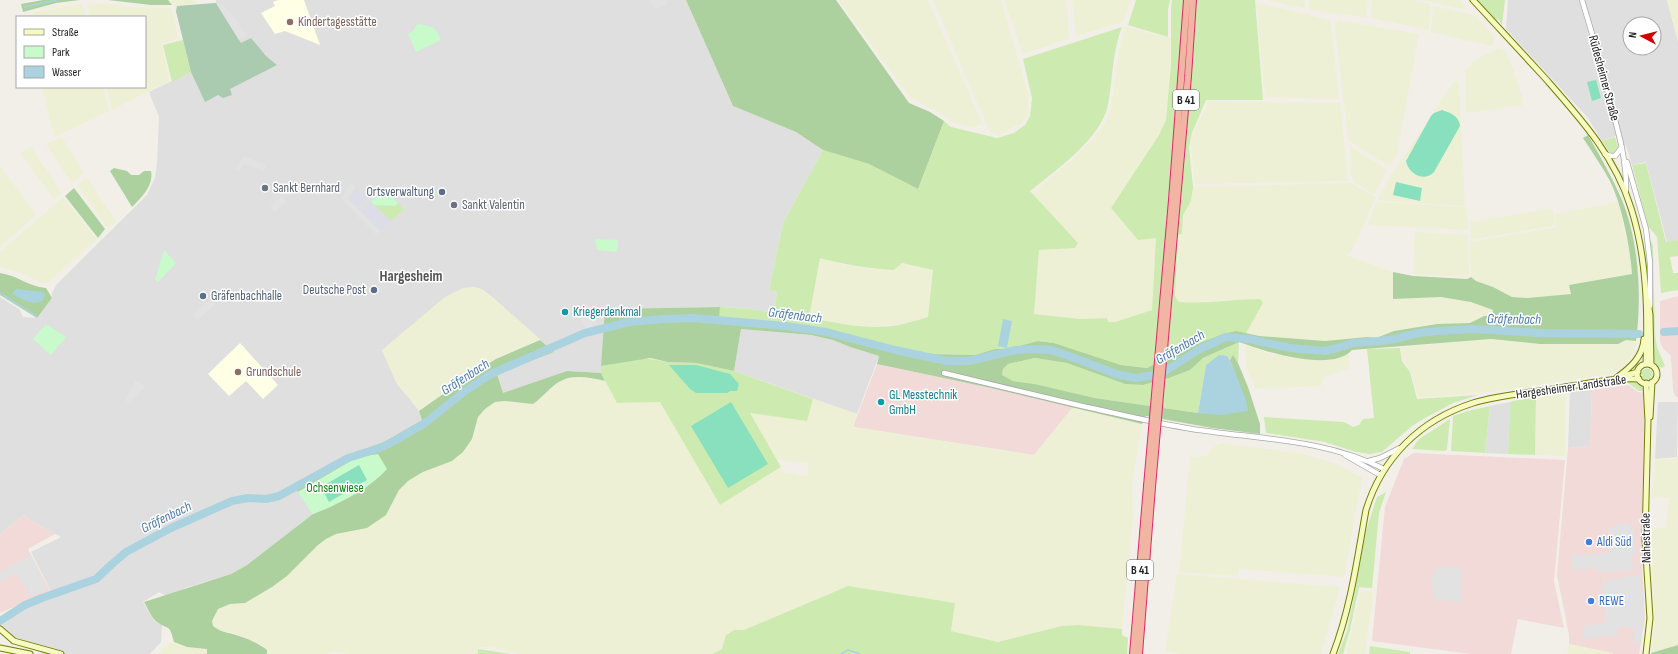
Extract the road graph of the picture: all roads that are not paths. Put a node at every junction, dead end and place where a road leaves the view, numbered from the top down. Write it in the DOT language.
graph roads {
  1 [pos="1187,0"];
  2 [pos="1193,0"];
  3 [pos="1473,0"];
  4 [pos="1582,0"];
  5 [pos="1622,147"];
  6 [pos="1605,154"];
  7 [pos="1624,157"];
  8 [pos="1626,193"];
  9 [pos="1174,200"];
  10 [pos="1644,266"];
  11 [pos="1648,313"];
  12 [pos="1648,364"];
  13 [pos="1638,372"];
  14 [pos="944,373"];
  15 [pos="1616,378"];
  16 [pos="1639,379"];
  17 [pos="1603,381"];
  18 [pos="1652,382"];
  19 [pos="1646,383"];
  20 [pos="1648,421"];
  21 [pos="1400,448"];
  22 [pos="1336,451"];
  23 [pos="1367,461"];
  24 [pos="1384,469"];
  25 [pos="1380,475"];
  26 [pos="1149,487"];
  27 [pos="1,630"];
  28 [pos="0,648"];
  29 [pos="30,654"];
  30 [pos="61,654"];
  31 [pos="1133,654"];
  32 [pos="1139,654"];
  33 [pos="1333,654"];
  34 [pos="1646,654"];
  1 -- 9 [label="highway, B 41"];
  2 -- 9 [label="highway, B 41"];
  3 -- 6 [label="main road"];
  4 -- 5 [label="street, Rüdesheimer Straße"];
  5 -- 6 [label="street"];
  5 -- 7 [label="street, Rüdesheimer Straße"];
  6 -- 8 [label="main road"];
  7 -- 8 [label="street, Rüdesheimer Straße"];
  7 -- 11 [label="street, Rüdesheimer Straße"];
  8 -- 10 [label="main road"];
  9 -- 26 [label="highway, B 41, bridge"];
  10 -- 11 [label="main road"];
  10 -- 11 [label="main road"];
  11 -- 12 [label="main road"];
  11 -- 15 [label="main road"];
  12 -- 13 [label="main road"];
  12 -- 18 [label="main road"];
  13 -- 15 [label="main road, Hargesheimer Landstraße"];
  13 -- 16 [label="main road"];
  14 -- 22 [label="street"];
  15 -- 17 [label="main road, Hargesheimer Landstraße"];
  16 -- 17 [label="main road, Hargesheimer Landstraße"];
  16 -- 19 [label="main road"];
  17 -- 21 [label="main road, Hargesheimer Landstraße"];
  18 -- 19 [label="main road"];
  18 -- 20 [label="main road, Nahestraße"];
  19 -- 20 [label="main road, Nahestraße"];
  20 -- 34 [label="main road, Nahestraße"];
  21 -- 23 [label="street"];
  21 -- 24 [label="main road, Hargesheimer Landstraße"];
  22 -- 23 [label="street"];
  22 -- 25 [label="street"];
  23 -- 24 [label="street"];
  24 -- 25 [label="main road, Hargesheimer Landstraße"];
  25 -- 33 [label="main road, Hargesheimer Landstraße"];
  26 -- 31 [label="highway, B 41"];
  26 -- 32 [label="highway, B 41"];
  27 -- 30 [label="main road"];
  28 -- 29 [label="main road"];
}
